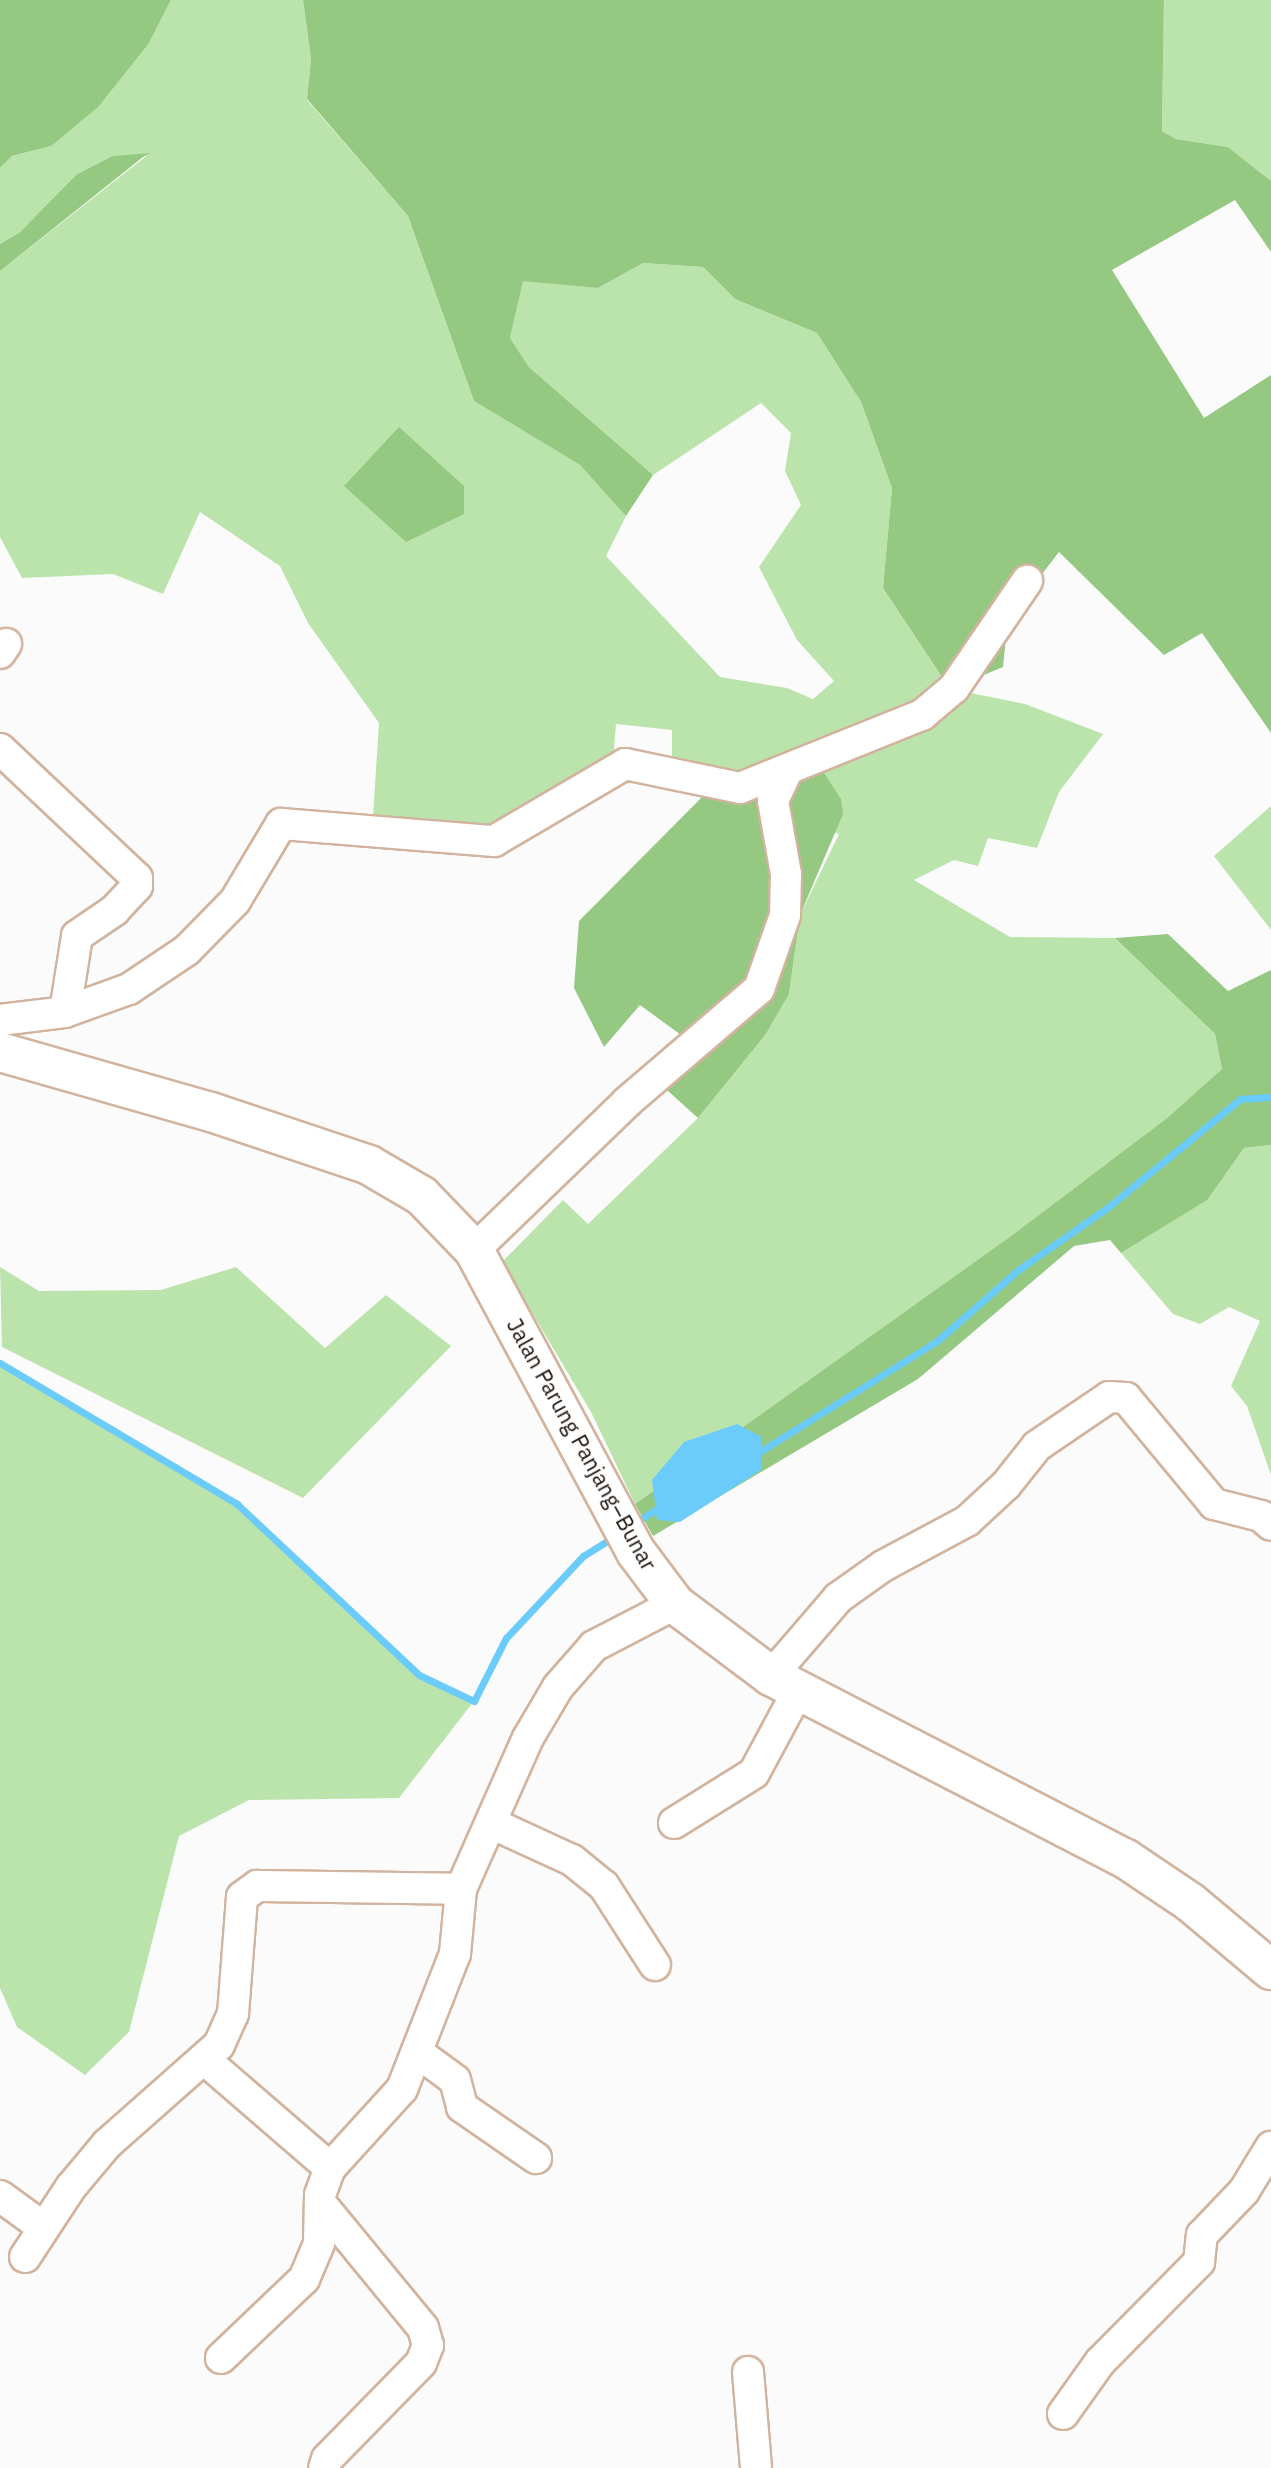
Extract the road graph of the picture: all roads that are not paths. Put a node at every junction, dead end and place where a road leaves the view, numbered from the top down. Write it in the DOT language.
graph roads {
  1 [pos="1027,581"];
  2 [pos="0,749"];
  3 [pos="787,771"];
  4 [pos="65,1012"];
  5 [pos="0,1020"];
  6 [pos="0,1052"];
  7 [pos="474,1250"];
  8 [pos="1271,1525"];
  9 [pos="675,1604"];
  10 [pos="784,1684"];
  11 [pos="491,1823"];
  12 [pos="674,1823"];
  13 [pos="461,1889"];
  14 [pos="655,1965"];
  15 [pos="1271,1970"];
  16 [pos="417,2052"];
  17 [pos="205,2060"];
  18 [pos="1271,2147"];
  19 [pos="536,2158"];
  20 [pos="330,2168"];
  21 [pos="0,2196"];
  22 [pos="322,2205"];
  23 [pos="44,2228"];
  24 [pos="25,2257"];
  25 [pos="221,2358"];
  26 [pos="748,2372"];
  27 [pos="1063,2414"];
  28 [pos="324,2468"];
  29 [pos="756,2468"];
  1 -- 3 [label="street"];
  2 -- 4 [label="street"];
  3 -- 4 [label="street"];
  3 -- 7 [label="street"];
  4 -- 5 [label="street"];
  6 -- 7 [label="main road, Jalan Parung Panjang–Bunar"];
  7 -- 9 [label="main road, Jalan Parung Panjang–Bunar"];
  8 -- 10 [label="street"];
  9 -- 10 [label="main road, Jalan Parung Panjang–Bunar"];
  9 -- 11 [label="street"];
  10 -- 12 [label="street"];
  10 -- 15 [label="main road, Jalan Parung Panjang–Bunar"];
  11 -- 13 [label="street"];
  11 -- 14 [label="street"];
  13 -- 16 [label="street"];
  13 -- 17 [label="street"];
  16 -- 19 [label="street"];
  16 -- 20 [label="street"];
  17 -- 20 [label="street"];
  17 -- 23 [label="street"];
  18 -- 27 [label="street"];
  20 -- 22 [label="street"];
  21 -- 23 [label="street"];
  22 -- 25 [label="street"];
  22 -- 28 [label="street"];
  23 -- 24 [label="street"];
  26 -- 29 [label="street"];
}
